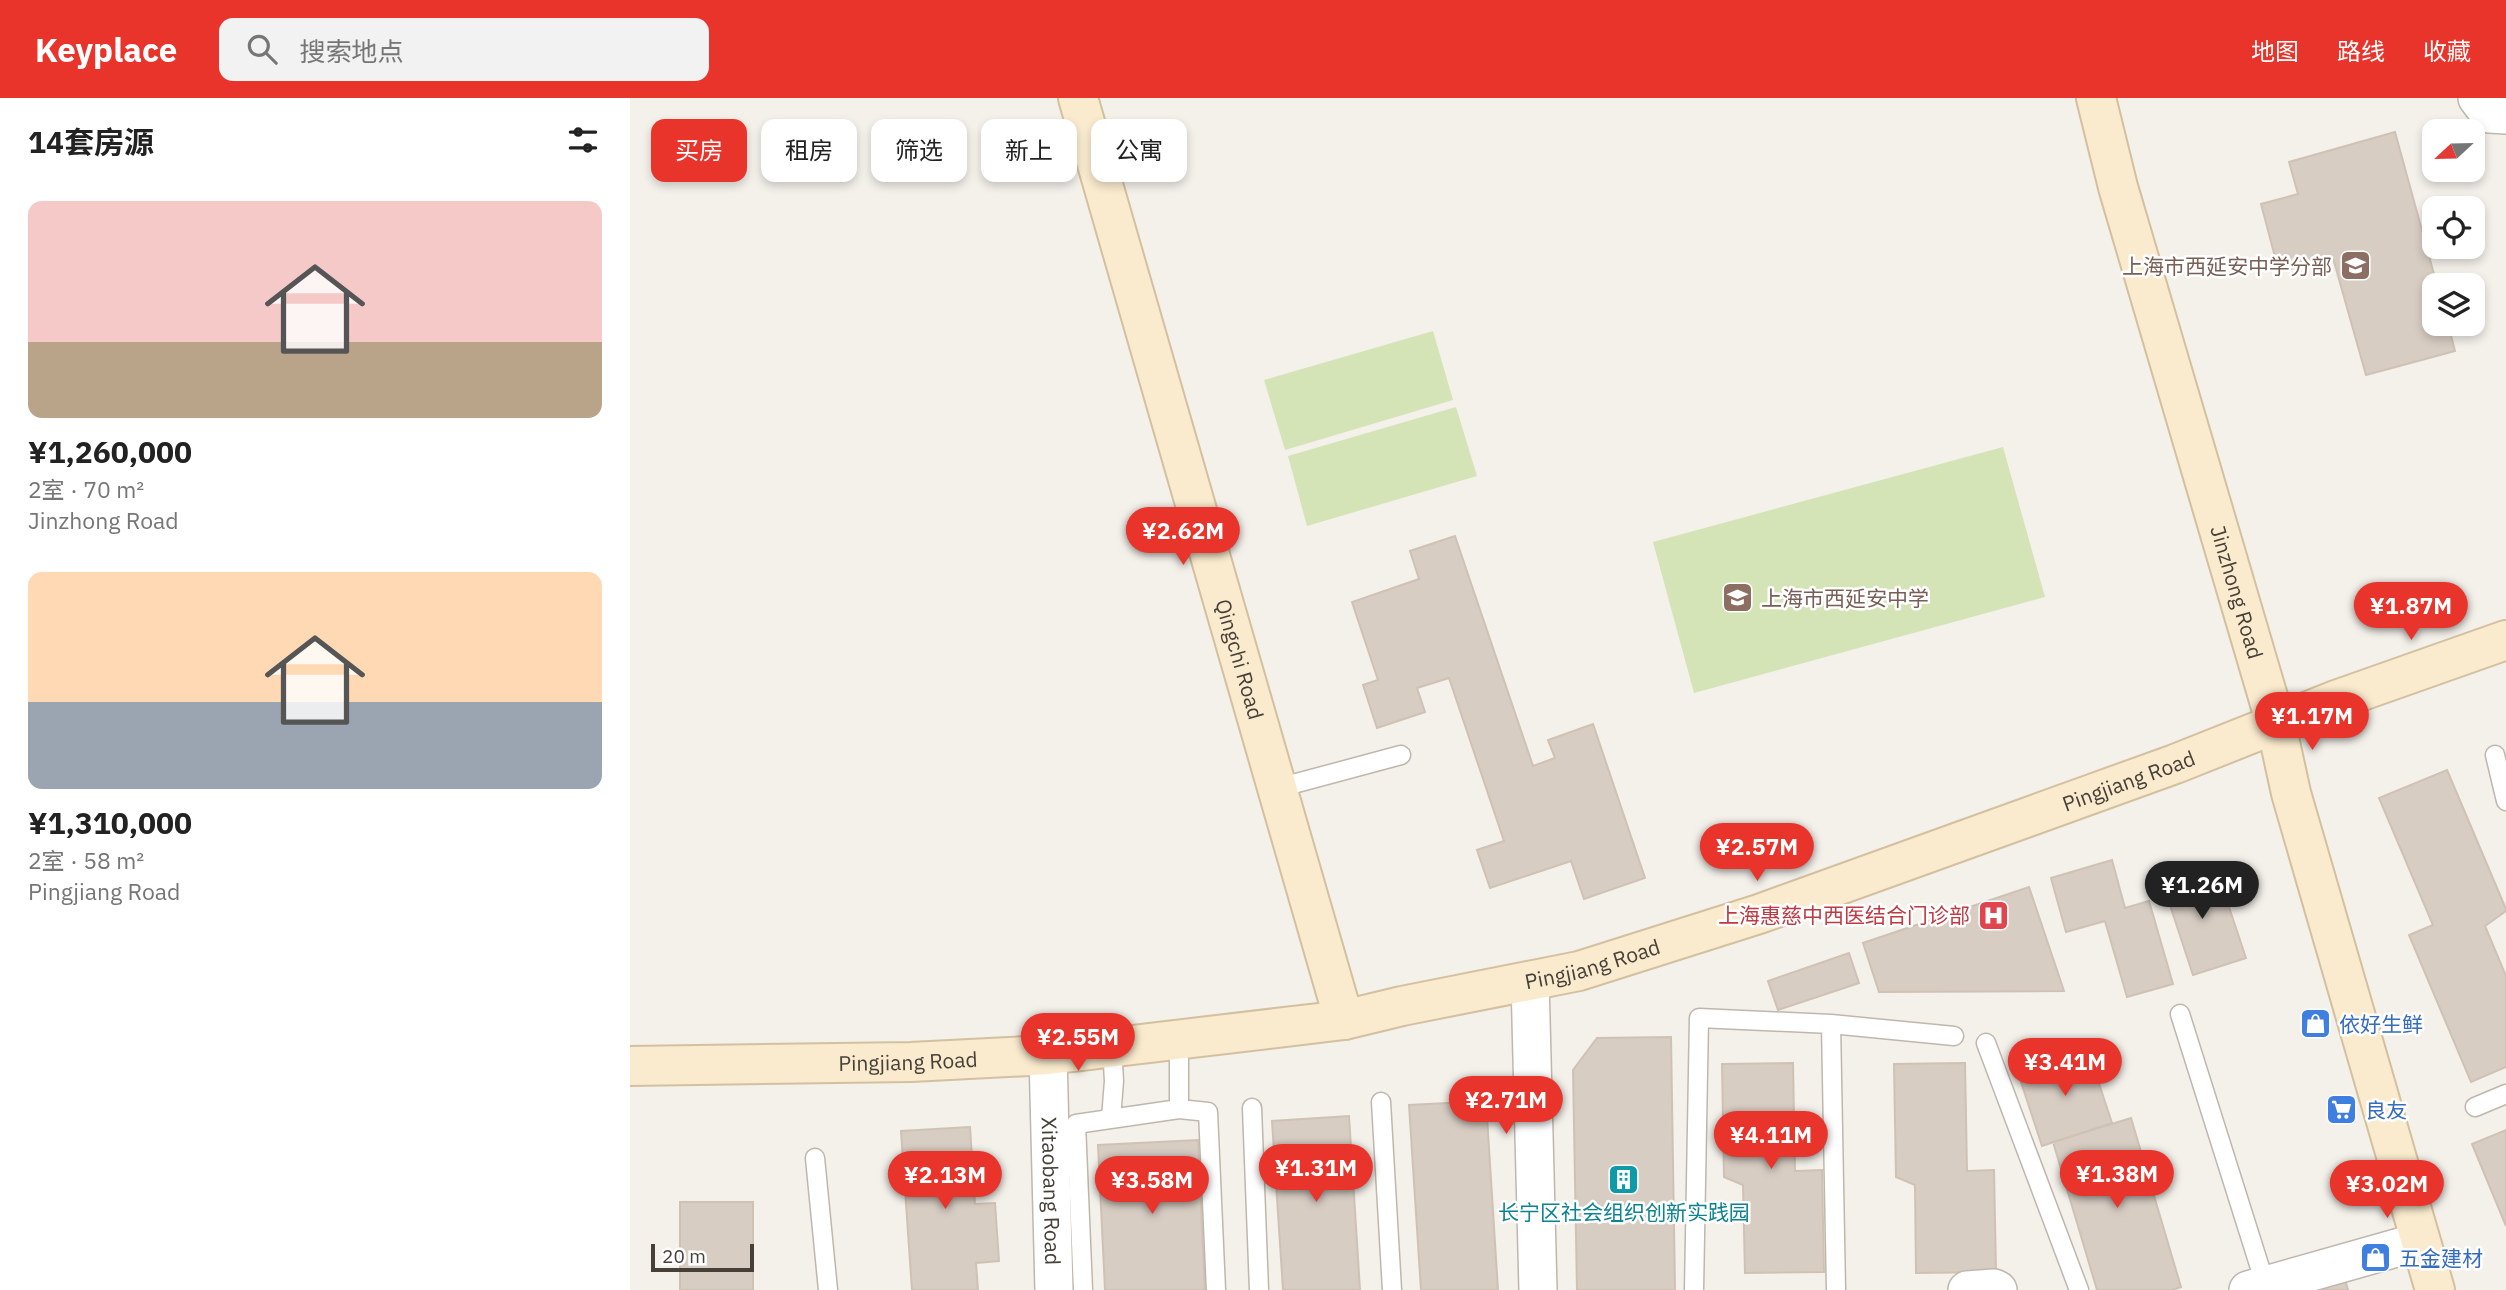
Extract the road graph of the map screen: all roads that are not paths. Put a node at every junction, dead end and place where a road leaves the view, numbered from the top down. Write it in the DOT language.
graph roads {
  1 [pos="1078,98"];
  2 [pos="2096,98"];
  3 [pos="2477,98"];
  4 [pos="2506,115"];
  5 [pos="2506,640"];
  6 [pos="2276,724"];
  7 [pos="1401,755"];
  8 [pos="2495,755"];
  9 [pos="1278,788"];
  10 [pos="2506,801"];
  11 [pos="1530,981"];
  12 [pos="2180,1014"];
  13 [pos="1344,1020"];
  14 [pos="1831,1024"];
  15 [pos="1954,1036"];
  16 [pos="1178,1039"];
  17 [pos="1986,1043"];
  18 [pos="1112,1048"];
  19 [pos="1048,1055"];
  20 [pos="630,1066"];
  21 [pos="2506,1094"];
  22 [pos="1381,1102"];
  23 [pos="2475,1107"];
  24 [pos="1252,1108"];
  25 [pos="1179,1109"];
  26 [pos="1111,1118"];
  27 [pos="815,1158"];
  28 [pos="2421,1241"];
  29 [pos="2260,1288"];
  30 [pos="828,1290"];
  31 [pos="1051,1290"];
  32 [pos="1083,1290"];
  33 [pos="1216,1290"];
  34 [pos="1259,1290"];
  35 [pos="1392,1290"];
  36 [pos="1538,1290"];
  37 [pos="1694,1290"];
  38 [pos="1836,1290"];
  39 [pos="1967,1290"];
  40 [pos="1998,1290"];
  41 [pos="2079,1290"];
  42 [pos="2435,1290"];
  1 -- 9 [label="street, Qingchi Road"];
  2 -- 6 [label="street, Jinzhong Road"];
  3 -- 4 [label="street"];
  5 -- 6 [label="street, Pingjiang Road"];
  6 -- 11 [label="street, Pingjiang Road"];
  6 -- 28 [label="street, Jinzhong Road"];
  7 -- 9 [label="lane"];
  8 -- 10 [label="lane"];
  9 -- 13 [label="street, Qingchi Road"];
  11 -- 13 [label="street, Pingjiang Road"];
  11 -- 36 [label="street"];
  12 -- 29 [label="lane"];
  13 -- 16 [label="street, Pingjiang Road"];
  14 -- 15 [label="lane"];
  14 -- 37 [label="lane"];
  14 -- 38 [label="lane"];
  16 -- 18 [label="street, Pingjiang Road"];
  16 -- 25 [label="lane"];
  17 -- 41 [label="lane"];
  18 -- 19 [label="street, Pingjiang Road"];
  18 -- 26 [label="lane"];
  19 -- 20 [label="street, Pingjiang Road"];
  19 -- 31 [label="street, Xitaobang Road"];
  21 -- 23 [label="lane"];
  22 -- 35 [label="lane"];
  24 -- 34 [label="lane"];
  25 -- 26 [label="lane"];
  25 -- 33 [label="lane"];
  26 -- 32 [label="lane"];
  27 -- 30 [label="lane"];
  28 -- 29 [label="street"];
  28 -- 42 [label="street, Jinzhong Road"];
  39 -- 40 [label="street"];
}
